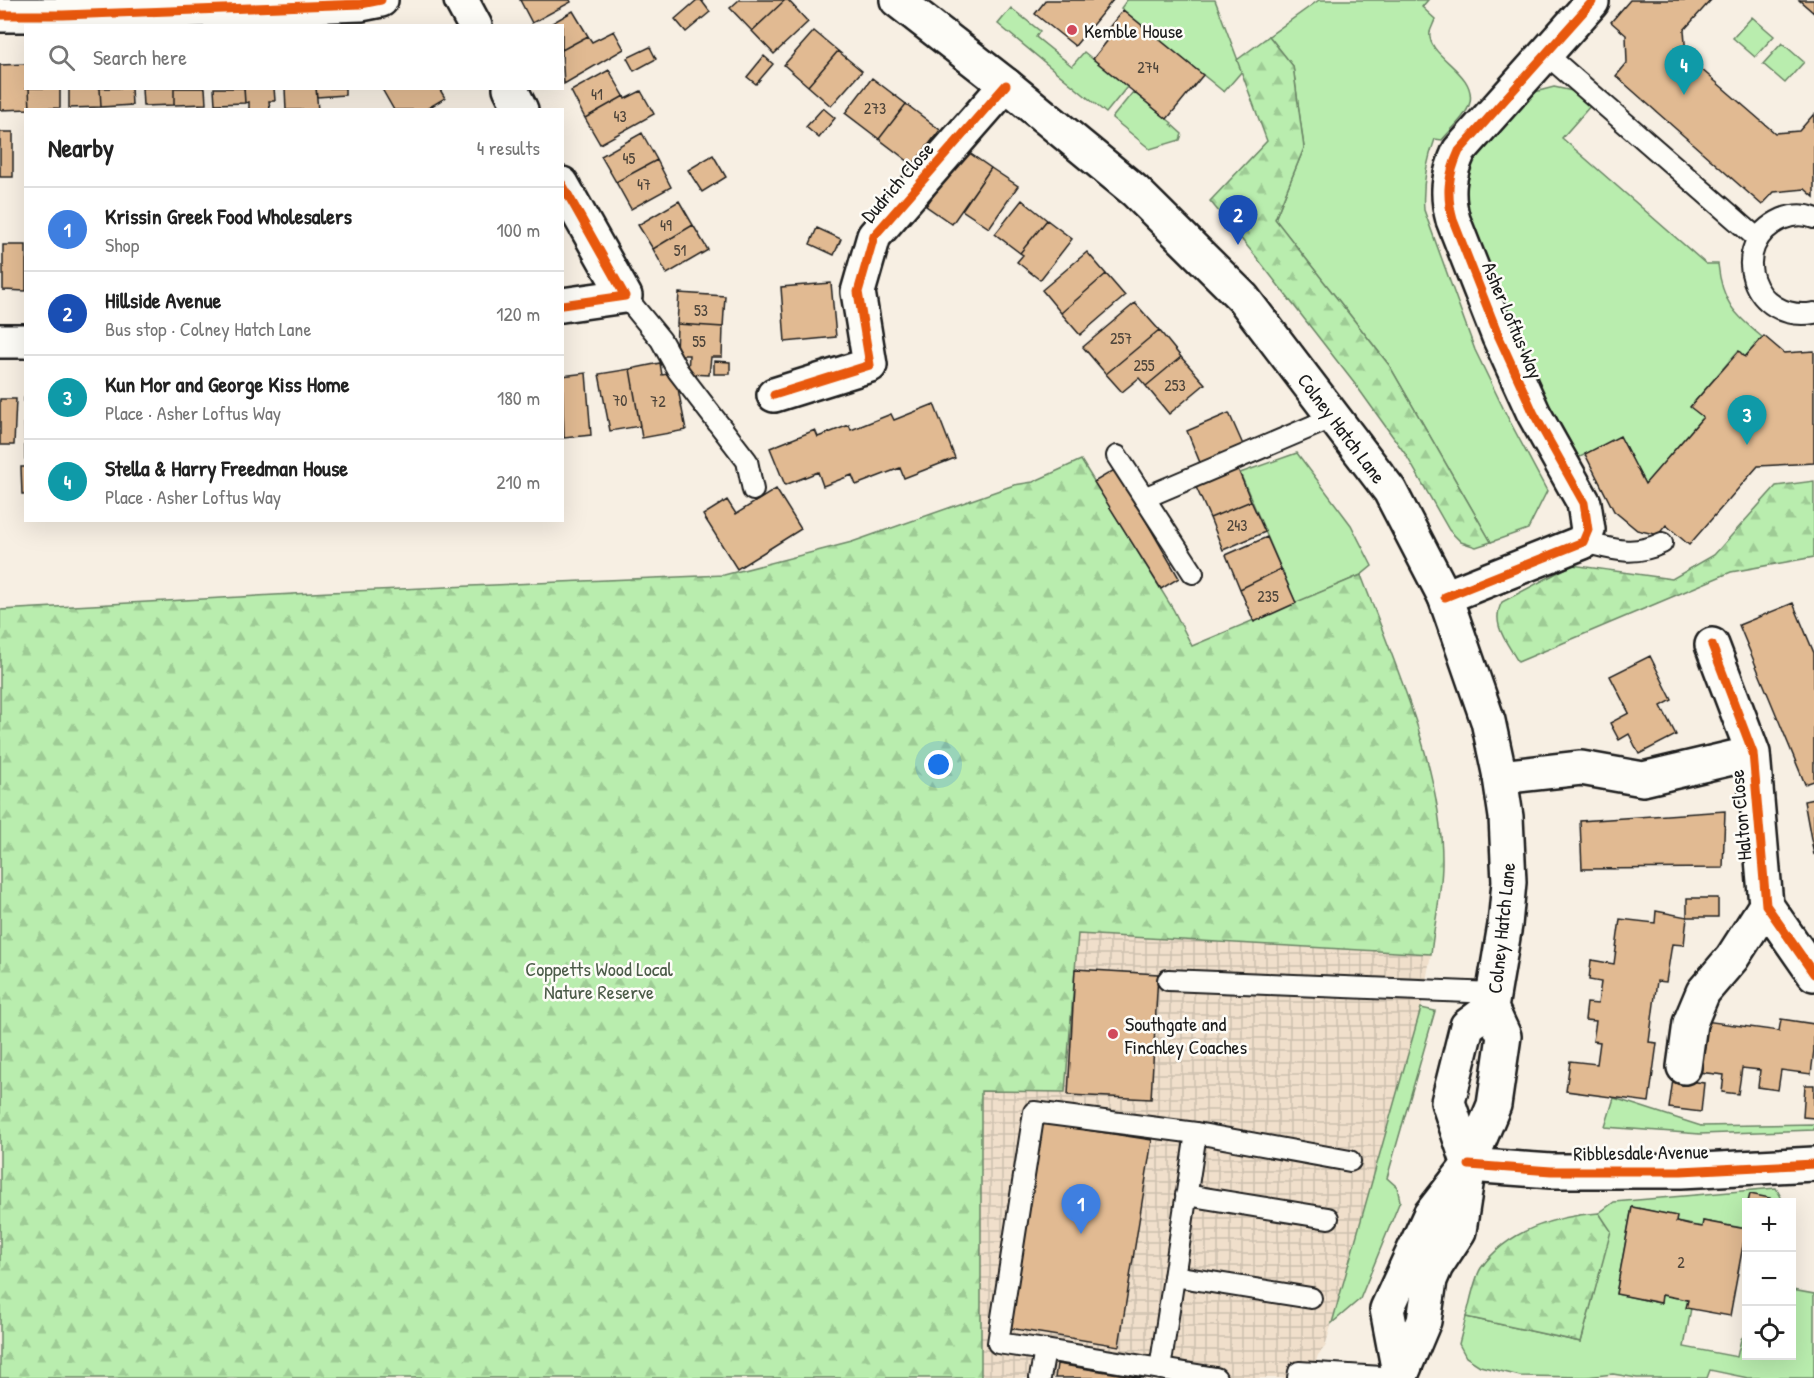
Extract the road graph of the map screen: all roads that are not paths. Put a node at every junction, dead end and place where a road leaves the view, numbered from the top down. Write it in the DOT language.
graph roads {
  1 [pos="381,0"];
  2 [pos="461,0"];
  3 [pos="897,0"];
  4 [pos="1593,1"];
  5 [pos="0,15"];
  6 [pos="474,24"];
  7 [pos="1546,54"];
  8 [pos="1006,85"];
  9 [pos="511,90"];
  10 [pos="520,108"];
  11 [pos="564,188"];
  12 [pos="1814,218"];
  13 [pos="1758,239"];
  14 [pos="625,296"];
  15 [pos="564,305"];
  16 [pos="1814,313"];
  17 [pos="0,340"];
  18 [pos="24,341"];
  19 [pos="774,395"];
  20 [pos="1334,417"];
  21 [pos="1117,456"];
  22 [pos="753,490"];
  23 [pos="1144,498"];
  24 [pos="1583,542"];
  25 [pos="1662,543"];
  26 [pos="1193,573"];
  27 [pos="1445,597"];
  28 [pos="1712,645"];
  29 [pos="1752,753"];
  30 [pos="1500,777"];
  31 [pos="1766,905"];
  32 [pos="1814,974"];
  33 [pos="1168,980"];
  34 [pos="1493,1000"];
  35 [pos="1684,1067"];
  36 [pos="1196,1133"];
  37 [pos="1350,1161"];
  38 [pos="1814,1164"];
  39 [pos="1469,1165"];
  40 [pos="1186,1195"];
  41 [pos="1328,1218"];
  42 [pos="1174,1276"];
  43 [pos="1311,1298"];
  44 [pos="1045,1350"];
  45 [pos="1160,1369"];
  46 [pos="1040,1378"];
  47 [pos="1216,1378"];
  48 [pos="1299,1378"];
  49 [pos="1400,1378"];
  1 -- 5 [label="street"];
  2 -- 6 [label="street"];
  3 -- 8 [label="street, Colney Hatch Lane"];
  4 -- 7 [label="street, Asher Loftus Way"];
  7 -- 13 [label="lane"];
  7 -- 24 [label="street, Asher Loftus Way"];
  8 -- 19 [label="street, Dudrich Close"];
  8 -- 20 [label="street, Colney Hatch Lane"];
  9 -- 10 [label="street"];
  11 -- 14 [label="street"];
  12 -- 13 [label="lane"];
  13 -- 16 [label="lane"];
  14 -- 15 [label="street"];
  14 -- 22 [label="lane"];
  17 -- 18 [label="street"];
  20 -- 23 [label="lane"];
  20 -- 27 [label="street, Colney Hatch Lane"];
  21 -- 23 [label="lane"];
  23 -- 26 [label="lane"];
  24 -- 25 [label="lane"];
  24 -- 27 [label="street"];
  27 -- 30 [label="street, Colney Hatch Lane"];
  28 -- 29 [label="street, Halton Close"];
  29 -- 30 [label="street, Halton Close"];
  29 -- 31 [label="street, Halton Close"];
  30 -- 34 [label="street, Colney Hatch Lane"];
  31 -- 32 [label="street, Halton Close"];
  31 -- 35 [label="street"];
  33 -- 34 [label="lane"];
  34 -- 39 [label="street, Colney Hatch Lane"];
  34 -- 39 [label="street, Colney Hatch Lane"];
  36 -- 37 [label="lane"];
  36 -- 40 [label="lane"];
  36 -- 44 [label="lane"];
  38 -- 39 [label="street, Ribblesdale Avenue"];
  39 -- 39 [label="street, Colney Hatch Lane"];
  40 -- 41 [label="lane"];
  40 -- 42 [label="lane"];
  42 -- 43 [label="lane"];
  42 -- 45 [label="lane"];
  44 -- 45 [label="lane"];
  44 -- 46 [label="lane"];
  45 -- 47 [label="lane"];
  48 -- 49 [label="lane"];
}
